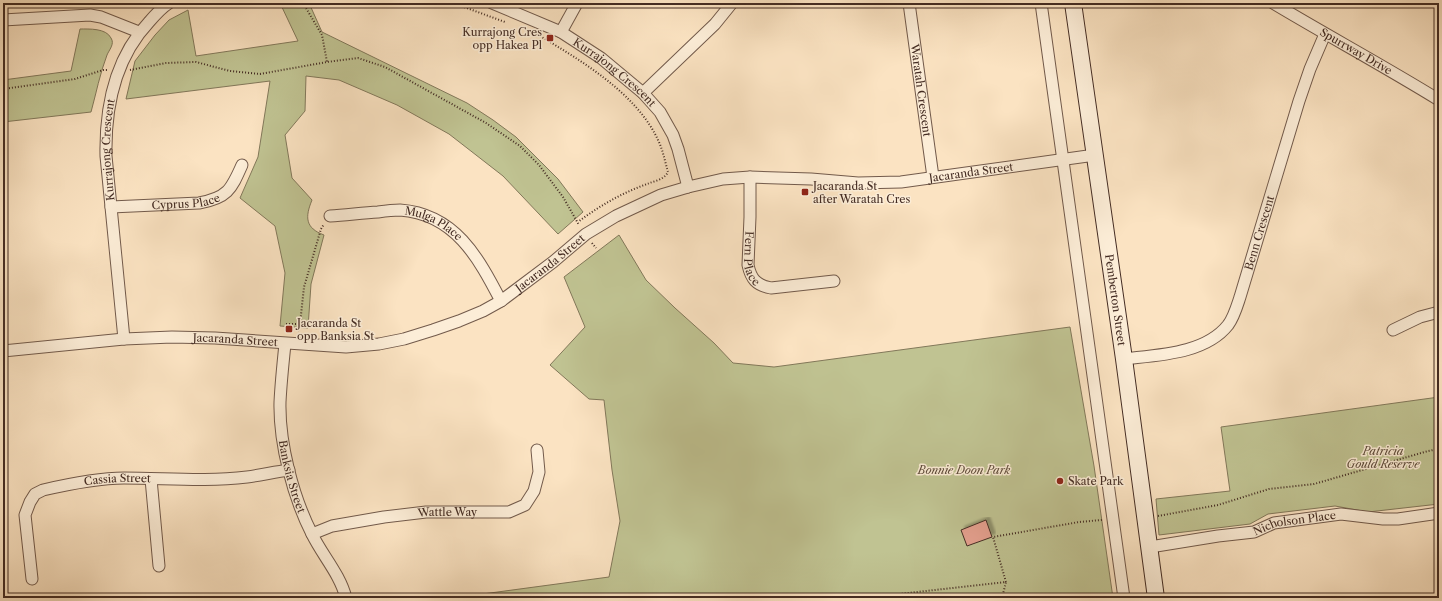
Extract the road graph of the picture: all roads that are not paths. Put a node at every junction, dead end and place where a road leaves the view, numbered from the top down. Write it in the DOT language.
graph roads {
  1 [pos="169,3"];
  2 [pos="492,3"];
  3 [pos="577,3"];
  4 [pos="732,3"];
  5 [pos="909,3"];
  6 [pos="1041,3"];
  7 [pos="1073,3"];
  8 [pos="1273,3"];
  9 [pos="3,20"];
  10 [pos="139,32"];
  11 [pos="561,32"];
  12 [pos="1325,34"];
  13 [pos="643,93"];
  14 [pos="1439,100"];
  15 [pos="1095,155"];
  16 [pos="1062,160"];
  17 [pos="242,165"];
  18 [pos="750,177"];
  19 [pos="933,177"];
  20 [pos="688,187"];
  21 [pos="111,207"];
  22 [pos="330,216"];
  23 [pos="834,281"];
  24 [pos="501,301"];
  25 [pos="1439,312"];
  26 [pos="1393,330"];
  27 [pos="124,339"];
  28 [pos="285,344"];
  29 [pos="3,352"];
  30 [pos="1124,359"];
  31 [pos="537,450"];
  32 [pos="289,470"];
  33 [pos="150,479"];
  34 [pos="1439,513"];
  35 [pos="312,534"];
  36 [pos="1150,547"];
  37 [pos="159,566"];
  38 [pos="32,579"];
  39 [pos="346,598"];
  40 [pos="1124,598"];
  41 [pos="1156,598"];
  1 -- 10 [label="street, Kurrajong Crescent"];
  2 -- 11 [label="street, Kurrajong Crescent"];
  3 -- 11 [label="street"];
  4 -- 13 [label="street"];
  5 -- 19 [label="street, Waratah Crescent"];
  6 -- 16 [label="street"];
  7 -- 15 [label="main road, Pemberton Street"];
  8 -- 12 [label="street, Spurrway Drive"];
  9 -- 10 [label="street"];
  10 -- 21 [label="street, Kurrajong Crescent"];
  11 -- 13 [label="street, Kurrajong Crescent"];
  12 -- 14 [label="street, Spurrway Drive"];
  12 -- 30 [label="street, Benn Crescent"];
  13 -- 20 [label="street, Kurrajong Crescent"];
  15 -- 16 [label="street, Jacaranda Street"];
  15 -- 30 [label="main road, Pemberton Street"];
  16 -- 19 [label="street, Jacaranda Street"];
  16 -- 40 [label="street"];
  17 -- 21 [label="street, Cyprus Place"];
  18 -- 19 [label="street, Jacaranda Street"];
  18 -- 20 [label="street, Jacaranda Street"];
  18 -- 23 [label="street, Fern Place"];
  20 -- 24 [label="street, Jacaranda Street"];
  21 -- 27 [label="street, Kurrajong Crescent"];
  22 -- 24 [label="street, Mulga Place"];
  24 -- 28 [label="street, Jacaranda Street"];
  25 -- 26 [label="street"];
  27 -- 28 [label="street, Jacaranda Street"];
  27 -- 29 [label="street, Jacaranda Street"];
  28 -- 32 [label="street, Banksia Street"];
  30 -- 36 [label="main road, Pemberton Street"];
  31 -- 35 [label="street, Wattle Way"];
  32 -- 33 [label="street, Cassia Street"];
  32 -- 35 [label="street, Banksia Street"];
  33 -- 37 [label="street"];
  33 -- 38 [label="street, Cassia Street"];
  34 -- 36 [label="street, Nicholson Place"];
  35 -- 39 [label="street, Banksia Street"];
  36 -- 41 [label="main road, Pemberton Street"];
}
